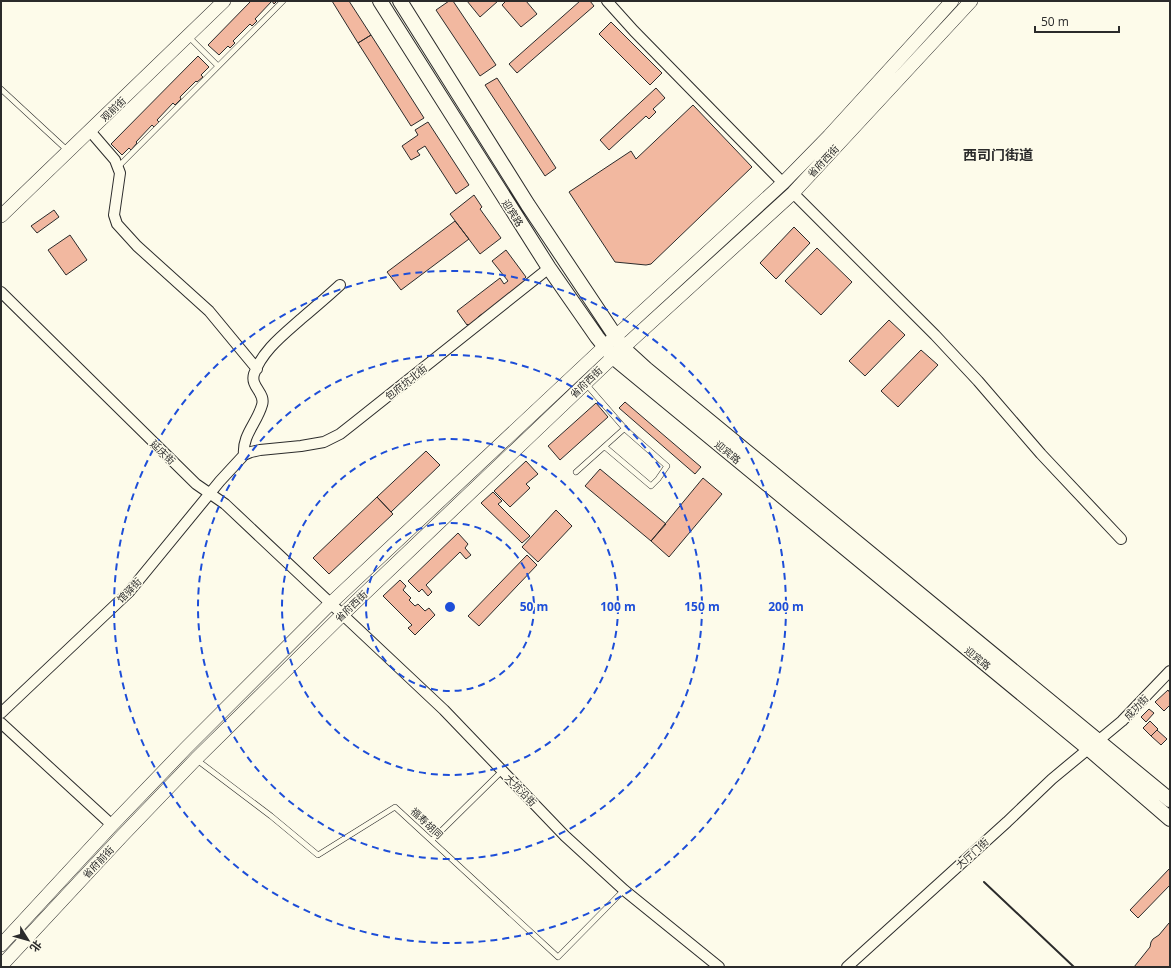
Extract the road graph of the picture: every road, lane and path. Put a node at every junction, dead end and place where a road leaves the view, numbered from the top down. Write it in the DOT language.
graph roads {
  1 [pos="224,1"];
  2 [pos="283,1"];
  3 [pos="380,1"];
  4 [pos="400,1"];
  5 [pos="607,1"];
  6 [pos="952,1"];
  7 [pos="971,1"];
  8 [pos="188,36"];
  9 [pos="218,66"];
  10 [pos="1,89"];
  11 [pos="90,132"];
  12 [pos="69,152"];
  13 [pos="118,166"];
  14 [pos="783,183"];
  15 [pos="793,193"];
  16 [pos="1,216"];
  17 [pos="548,268"];
  18 [pos="340,285"];
  19 [pos="1,292"];
  20 [pos="614,347"];
  21 [pos="257,369"];
  22 [pos="585,383"];
  23 [pos="625,428"];
  24 [pos="605,446"];
  25 [pos="244,456"];
  26 [pos="576,472"];
  27 [pos="209,494"];
  28 [pos="1121,539"];
  29 [pos="331,603"];
  30 [pos="343,614"];
  31 [pos="1170,671"];
  32 [pos="1,713"];
  33 [pos="1,723"];
  34 [pos="1094,745"];
  35 [pos="186,748"];
  36 [pos="196,759"];
  37 [pos="502,771"];
  38 [pos="1170,800"];
  39 [pos="1170,819"];
  40 [pos="112,825"];
  41 [pos="432,840"];
  42 [pos="624,890"];
  43 [pos="1,945"];
  44 [pos="1,966"];
  45 [pos="718,967"];
  46 [pos="847,967"];
  1 -- 8 [label="street, 观前街"];
  2 -- 9 [label="lane"];
  3 -- 17 [label="main road, 迎宾路"];
  4 -- 20 [label="main road, 迎宾路"];
  5 -- 14 [label="street"];
  6 -- 14 [label="street, 省府西街"];
  7 -- 15 [label="street, 省府西街"];
  8 -- 9 [label="lane"];
  8 -- 11 [label="street, 观前街"];
  9 -- 13 [label="lane"];
  10 -- 12 [label="lane"];
  11 -- 12 [label="street, 观前街"];
  11 -- 13 [label="street"];
  12 -- 16 [label="street, 观前街"];
  13 -- 21 [label="street"];
  14 -- 20 [label="street, 省府西街"];
  15 -- 20 [label="street, 省府西街"];
  15 -- 28 [label="street"];
  17 -- 20 [label="main road, 迎宾路"];
  17 -- 25 [label="street, 包府坑北街"];
  18 -- 21 [label="street"];
  19 -- 27 [label="street, 延庆街"];
  20 -- 22 [label="street, 省府西街"];
  20 -- 29 [label="street, 省府西街"];
  20 -- 34 [label="main road, 迎宾路"];
  21 -- 25 [label="street"];
  22 -- 23 [label="lane"];
  22 -- 30 [label="street, 省府西街"];
  23 -- 24 [label="lane"];
  23 -- 24 [label="lane"];
  24 -- 26 [label="lane"];
  25 -- 27 [label="street, 馆驿街"];
  27 -- 29 [label="street, 延庆街"];
  27 -- 32 [label="street, 馆驿街"];
  29 -- 30 [label="street, 大坑沿街"];
  29 -- 35 [label="street, 省府西街"];
  30 -- 36 [label="street, 省府西街"];
  30 -- 37 [label="street, 大坑沿街"];
  31 -- 34 [label="street, 成功街"];
  33 -- 40 [label="street"];
  34 -- 38 [label="main road, 迎宾路"];
  34 -- 39 [label="main road, 迎宾路"];
  34 -- 46 [label="street, 大厅门街"];
  35 -- 40 [label="street, 省府前街"];
  36 -- 41 [label="lane, 福寿胡同"];
  36 -- 44 [label="street, 省府前街"];
  37 -- 41 [label="lane"];
  37 -- 42 [label="street, 大坑沿街"];
  40 -- 43 [label="street, 省府前街"];
  41 -- 42 [label="lane, 福寿胡同"];
  42 -- 45 [label="street, 大坑沿街"];
}
